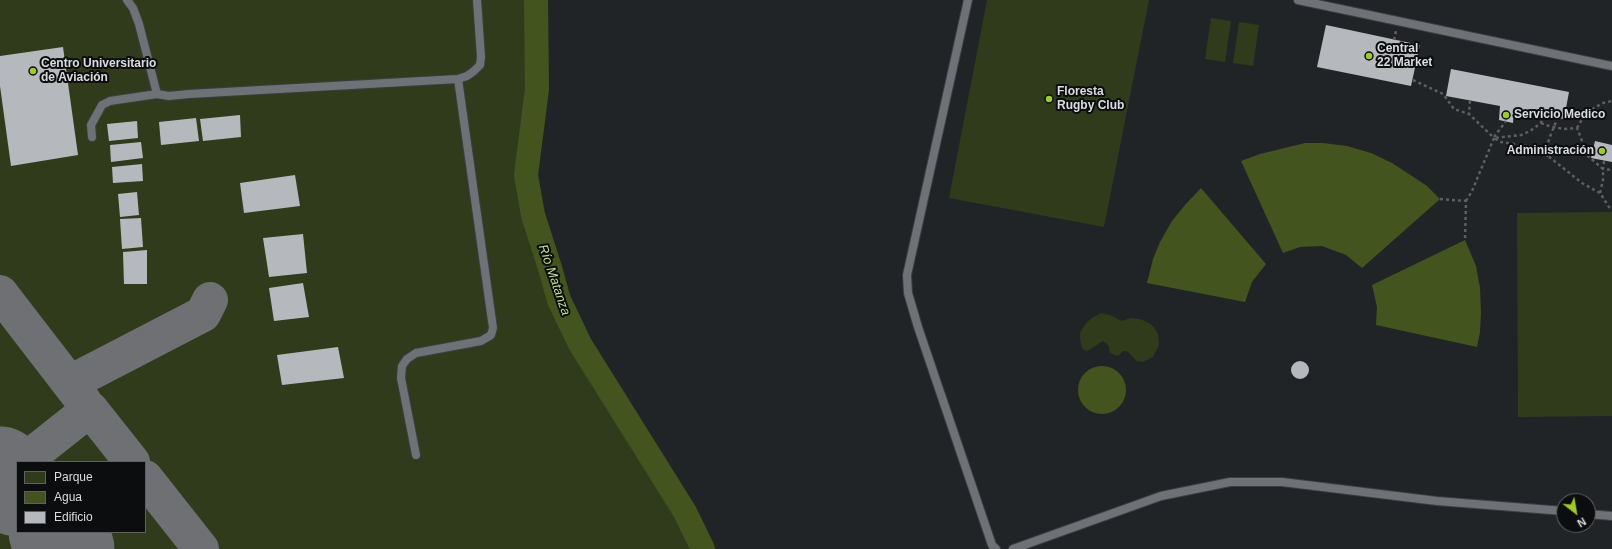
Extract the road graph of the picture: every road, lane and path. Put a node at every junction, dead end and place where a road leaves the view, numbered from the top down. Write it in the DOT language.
graph roads {
  1 [pos="127,0"];
  2 [pos="477,0"];
  3 [pos="968,0"];
  4 [pos="1298,0"];
  5 [pos="1612,66"];
  6 [pos="458,79"];
  7 [pos="1413,80"];
  8 [pos="157,94"];
  9 [pos="1448,96"];
  10 [pos="1470,100"];
  11 [pos="1612,101"];
  12 [pos="1448,102"];
  13 [pos="1469,114"];
  14 [pos="1543,114"];
  15 [pos="1558,117"];
  16 [pos="1506,121"];
  17 [pos="1541,123"];
  18 [pos="1555,127"];
  19 [pos="1577,128"];
  20 [pos="92,137"];
  21 [pos="1494,138"];
  22 [pos="1548,156"];
  23 [pos="1604,161"];
  24 [pos="1603,169"];
  25 [pos="1612,170"];
  26 [pos="1600,193"];
  27 [pos="1440,199"];
  28 [pos="1466,201"];
  29 [pos="1612,209"];
  30 [pos="1466,240"];
  31 [pos="416,454"];
  32 [pos="1556,510"];
  33 [pos="1596,515"];
  34 [pos="1612,516"];
  35 [pos="996,549"];
  36 [pos="1013,549"];
  1 -- 8 [label="lane"];
  2 -- 6 [label="lane"];
  3 -- 35 [label="lane"];
  4 -- 5 [label="lane"];
  6 -- 8 [label="lane"];
  6 -- 31 [label="lane"];
  7 -- 12 [label="path"];
  8 -- 20 [label="lane"];
  9 -- 12 [label="path"];
  10 -- 13 [label="path"];
  11 -- 19 [label="path"];
  12 -- 13 [label="path"];
  13 -- 21 [label="path"];
  14 -- 17 [label="path"];
  15 -- 18 [label="path"];
  16 -- 21 [label="path"];
  17 -- 18 [label="path"];
  17 -- 21 [label="path"];
  18 -- 19 [label="path"];
  18 -- 22 [label="path"];
  19 -- 24 [label="path"];
  21 -- 22 [label="path"];
  21 -- 28 [label="path"];
  22 -- 26 [label="path"];
  23 -- 24 [label="path"];
  24 -- 25 [label="path"];
  24 -- 26 [label="path"];
  26 -- 29 [label="path"];
  27 -- 28 [label="path"];
  28 -- 30 [label="path"];
  32 -- 36 [label="lane"];
  33 -- 34 [label="lane"];
}
